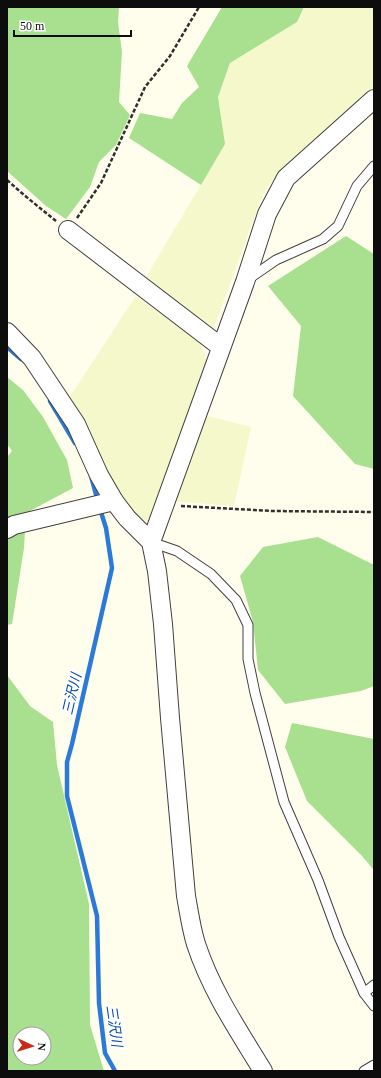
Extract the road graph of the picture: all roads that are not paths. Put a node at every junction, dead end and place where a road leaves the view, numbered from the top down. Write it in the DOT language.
graph roads {
  1 [pos="374,99"];
  2 [pos="374,166"];
  3 [pos="68,230"];
  4 [pos="245,282"];
  5 [pos="7,332"];
  6 [pos="221,347"];
  7 [pos="114,501"];
  8 [pos="7,529"];
  9 [pos="151,542"];
  10 [pos="374,985"];
  11 [pos="364,993"];
  12 [pos="374,1006"];
  13 [pos="374,1065"];
  14 [pos="263,1071"];
  15 [pos="364,1071"];
  1 -- 4 [label="street"];
  2 -- 4 [label="lane"];
  3 -- 6 [label="street"];
  4 -- 6 [label="street"];
  5 -- 7 [label="street"];
  6 -- 9 [label="street"];
  7 -- 8 [label="street"];
  7 -- 9 [label="street"];
  9 -- 11 [label="lane"];
  9 -- 14 [label="street"];
  10 -- 11 [label="lane"];
  11 -- 12 [label="lane"];
  13 -- 15 [label="lane"];
}
